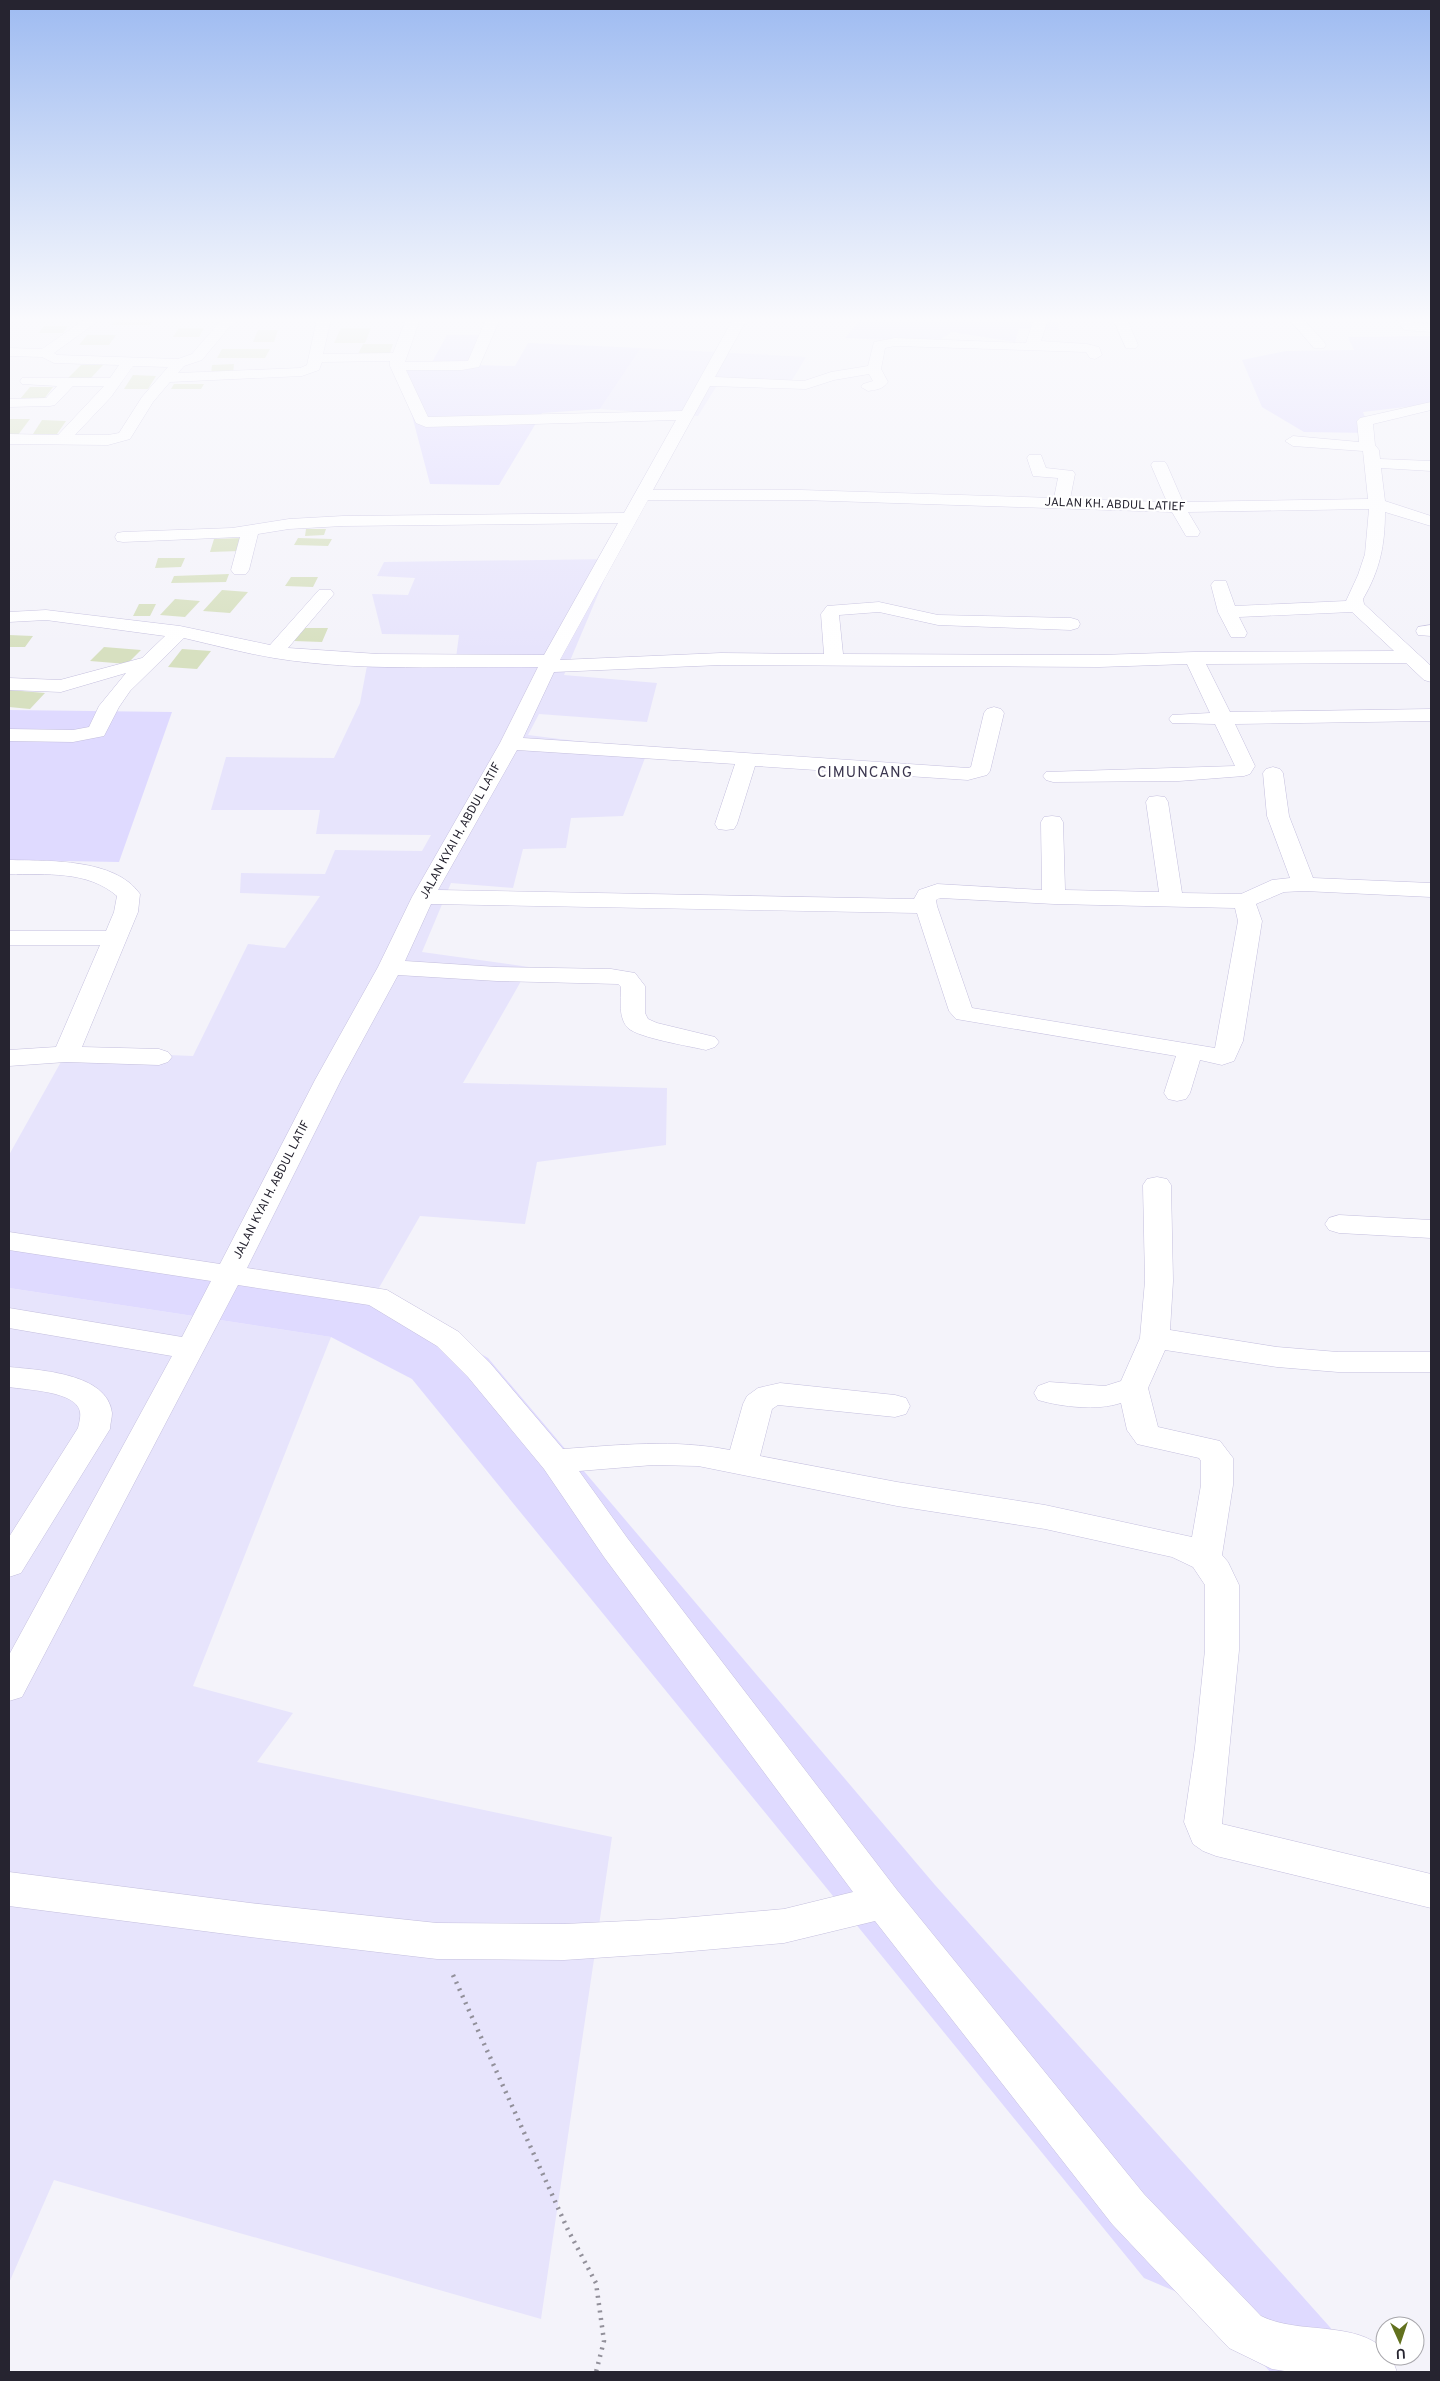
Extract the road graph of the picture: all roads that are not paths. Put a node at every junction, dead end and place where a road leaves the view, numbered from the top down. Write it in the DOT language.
graph roads {
  1 [pos="71,430"];
  2 [pos="129,430"];
  3 [pos="678,430"];
  4 [pos="1366,430"];
  5 [pos="9,439"];
  6 [pos="62,440"];
  7 [pos="1293,441"];
  8 [pos="1367,447"];
  9 [pos="1035,458"];
  10 [pos="1372,463"];
  11 [pos="1159,465"];
  12 [pos="1431,466"];
  13 [pos="642,495"];
  14 [pos="1061,504"];
  15 [pos="1377,504"];
  16 [pos="1177,507"];
  17 [pos="630,518"];
  18 [pos="1431,521"];
  19 [pos="250,531"];
  20 [pos="1192,532"];
  21 [pos="124,537"];
  22 [pos="240,570"];
  23 [pos="1220,586"];
  24 [pos="324,594"];
  25 [pos="1356,606"];
  26 [pos="1227,612"];
  27 [pos="9,617"];
  28 [pos="1071,624"];
  29 [pos="180,632"];
  30 [pos="1238,633"];
  31 [pos="274,652"];
  32 [pos="1412,657"];
  33 [pos="1194,658"];
  34 [pos="834,659"];
  35 [pos="146,663"];
  36 [pos="549,663"];
  37 [pos="1431,676"];
  38 [pos="9,684"];
  39 [pos="994,712"];
  40 [pos="1431,715"];
  41 [pos="1221,718"];
  42 [pos="1179,719"];
  43 [pos="9,736"];
  44 [pos="510,743"];
  45 [pos="747,759"];
  46 [pos="1273,773"];
  47 [pos="1053,776"];
  48 [pos="1157,802"];
  49 [pos="1052,822"];
  50 [pos="726,824"];
  51 [pos="9,867"];
  52 [pos="1304,884"];
  53 [pos="1431,890"];
  54 [pos="424,897"];
  55 [pos="1054,897"];
  56 [pos="1172,900"];
  57 [pos="1244,901"];
  58 [pos="926,906"];
  59 [pos="9,938"];
  60 [pos="115,938"];
  61 [pos="390,967"];
  62 [pos="706,1042"];
  63 [pos="1190,1051"];
  64 [pos="66,1054"];
  65 [pos="159,1057"];
  66 [pos="9,1058"];
  67 [pos="1177,1093"];
  68 [pos="1157,1185"];
  69 [pos="1339,1224"];
  70 [pos="1431,1229"];
  71 [pos="9,1241"];
  72 [pos="228,1276"];
  73 [pos="9,1318"];
  74 [pos="1155,1338"];
  75 [pos="191,1349"];
  76 [pos="1431,1362"];
  77 [pos="9,1377"];
  78 [pos="1133,1388"];
  79 [pos="1049,1393"];
  80 [pos="896,1406"];
  81 [pos="555,1461"];
  82 [pos="742,1463"];
  83 [pos="1205,1558"];
  84 [pos="9,1564"];
  85 [pos="9,1687"];
  86 [pos="9,1889"];
  87 [pos="1431,1891"];
  88 [pos="882,1902"];
  89 [pos="1374,2372"];
  1 -- 6 [label="street"];
  2 -- 6 [label="street"];
  3 -- 13 [label="street, JALAN KYAI H. ABDUL LATIF"];
  4 -- 8 [label="street"];
  5 -- 6 [label="street"];
  7 -- 8 [label="street"];
  8 -- 10 [label="street"];
  9 -- 14 [label="street"];
  10 -- 12 [label="street"];
  10 -- 15 [label="street"];
  11 -- 16 [label="street"];
  13 -- 14 [label="street, JALAN KH. ABDUL LATIEF"];
  13 -- 17 [label="street, JALAN KYAI H. ABDUL LATIF"];
  14 -- 16 [label="street, JALAN KH. ABDUL LATIEF"];
  15 -- 16 [label="street, JALAN KH. ABDUL LATIEF"];
  15 -- 18 [label="street, JALAN KH. ABDUL LATIEF"];
  15 -- 25 [label="street"];
  16 -- 20 [label="street"];
  17 -- 19 [label="street"];
  17 -- 36 [label="street, JALAN KYAI H. ABDUL LATIF"];
  19 -- 21 [label="street"];
  19 -- 22 [label="street"];
  23 -- 26 [label="street"];
  24 -- 31 [label="street"];
  25 -- 26 [label="street"];
  25 -- 32 [label="street"];
  26 -- 30 [label="street"];
  27 -- 29 [label="street"];
  28 -- 34 [label="street"];
  29 -- 31 [label="street"];
  29 -- 35 [label="street"];
  31 -- 36 [label="street"];
  32 -- 33 [label="street"];
  32 -- 37 [label="street"];
  33 -- 34 [label="street"];
  33 -- 41 [label="street"];
  34 -- 36 [label="street"];
  35 -- 38 [label="street"];
  35 -- 43 [label="street"];
  36 -- 44 [label="street, JALAN KYAI H. ABDUL LATIF"];
  39 -- 45 [label="street"];
  40 -- 41 [label="street"];
  41 -- 42 [label="street"];
  41 -- 47 [label="street"];
  44 -- 45 [label="street"];
  44 -- 54 [label="street, JALAN KYAI H. ABDUL LATIF"];
  45 -- 50 [label="street"];
  46 -- 52 [label="street"];
  48 -- 56 [label="street"];
  49 -- 55 [label="street"];
  51 -- 60 [label="street"];
  52 -- 53 [label="street"];
  52 -- 57 [label="street"];
  54 -- 58 [label="street"];
  54 -- 61 [label="street, JALAN KYAI H. ABDUL LATIF"];
  55 -- 56 [label="street"];
  55 -- 58 [label="street"];
  56 -- 57 [label="street"];
  57 -- 63 [label="street"];
  58 -- 63 [label="street"];
  59 -- 60 [label="street"];
  60 -- 64 [label="street"];
  61 -- 62 [label="street"];
  61 -- 72 [label="street, JALAN KYAI H. ABDUL LATIF"];
  63 -- 67 [label="street"];
  64 -- 65 [label="street"];
  64 -- 66 [label="street"];
  68 -- 74 [label="street"];
  69 -- 70 [label="street"];
  71 -- 72 [label="street"];
  72 -- 75 [label="street, JALAN KYAI H. ABDUL LATIF"];
  72 -- 81 [label="street"];
  73 -- 75 [label="street"];
  74 -- 76 [label="street"];
  74 -- 78 [label="street"];
  75 -- 85 [label="street, JALAN KYAI H. ABDUL LATIF"];
  77 -- 84 [label="street"];
  78 -- 79 [label="street"];
  78 -- 83 [label="street"];
  80 -- 82 [label="street"];
  81 -- 82 [label="street"];
  81 -- 88 [label="street"];
  82 -- 83 [label="street"];
  83 -- 87 [label="street"];
  86 -- 88 [label="street"];
  88 -- 89 [label="street"];
}
